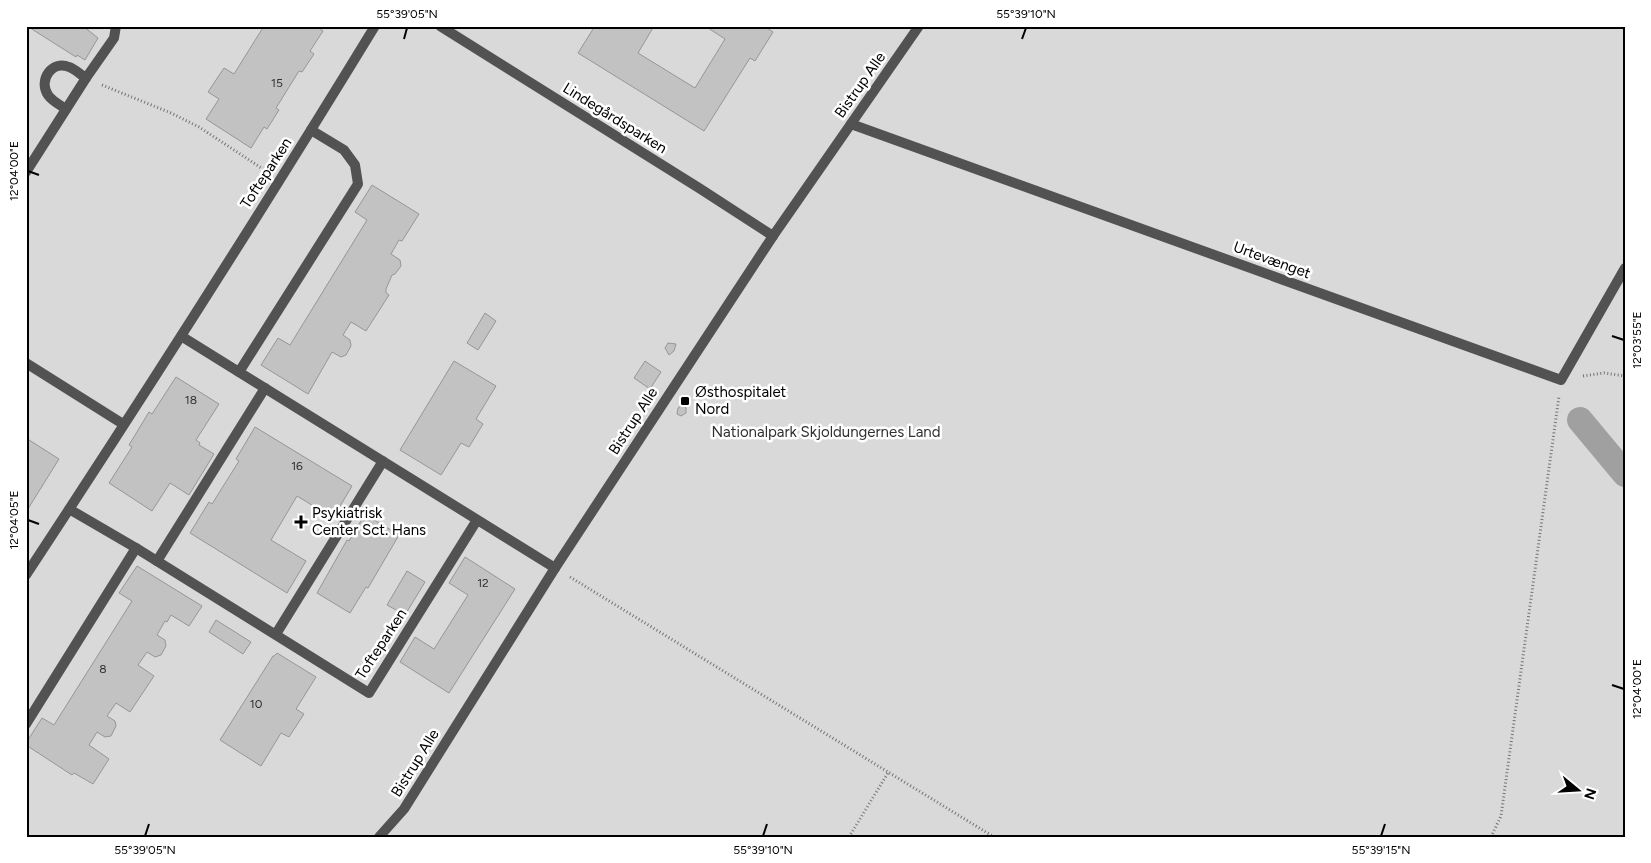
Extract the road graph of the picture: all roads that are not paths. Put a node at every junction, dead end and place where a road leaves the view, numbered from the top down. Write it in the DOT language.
graph roads {
  1 [pos="116,26"];
  2 [pos="375,26"];
  3 [pos="440,26"];
  4 [pos="919,26"];
  5 [pos="86,78"];
  6 [pos="66,109"];
  7 [pos="851,124"];
  8 [pos="311,130"];
  9 [pos="26,172"];
  10 [pos="773,236"];
  11 [pos="1625,268"];
  12 [pos="182,336"];
  13 [pos="26,363"];
  14 [pos="239,372"];
  15 [pos="265,388"];
  16 [pos="124,424"];
  17 [pos="383,461"];
  18 [pos="70,509"];
  19 [pos="477,520"];
  20 [pos="136,548"];
  21 [pos="157,561"];
  22 [pos="555,568"];
  23 [pos="26,575"];
  24 [pos="276,634"];
  25 [pos="26,724"];
  26 [pos="379,837"];
  1 -- 5 [label="street"];
  2 -- 8 [label="street, Tofteparken"];
  3 -- 10 [label="street, Lindegårdsparken"];
  4 -- 7 [label="street, Bistrup Alle"];
  5 -- 6 [label="street"];
  5 -- 6 [label="street"];
  6 -- 9 [label="street"];
  7 -- 10 [label="street, Bistrup Alle"];
  7 -- 11 [label="street, Urtevænget"];
  8 -- 12 [label="street, Tofteparken"];
  8 -- 14 [label="street"];
  10 -- 22 [label="street, Bistrup Alle"];
  12 -- 14 [label="street"];
  12 -- 16 [label="street, Tofteparken"];
  13 -- 16 [label="street"];
  14 -- 15 [label="street"];
  15 -- 17 [label="street"];
  15 -- 21 [label="street"];
  16 -- 18 [label="street, Tofteparken"];
  17 -- 19 [label="street"];
  17 -- 24 [label="street"];
  18 -- 20 [label="street, Tofteparken"];
  18 -- 23 [label="street, Tofteparken"];
  19 -- 22 [label="street"];
  19 -- 24 [label="street, Tofteparken"];
  20 -- 21 [label="street, Tofteparken"];
  20 -- 25 [label="street"];
  21 -- 24 [label="street, Tofteparken"];
  22 -- 26 [label="street, Bistrup Alle"];
}
